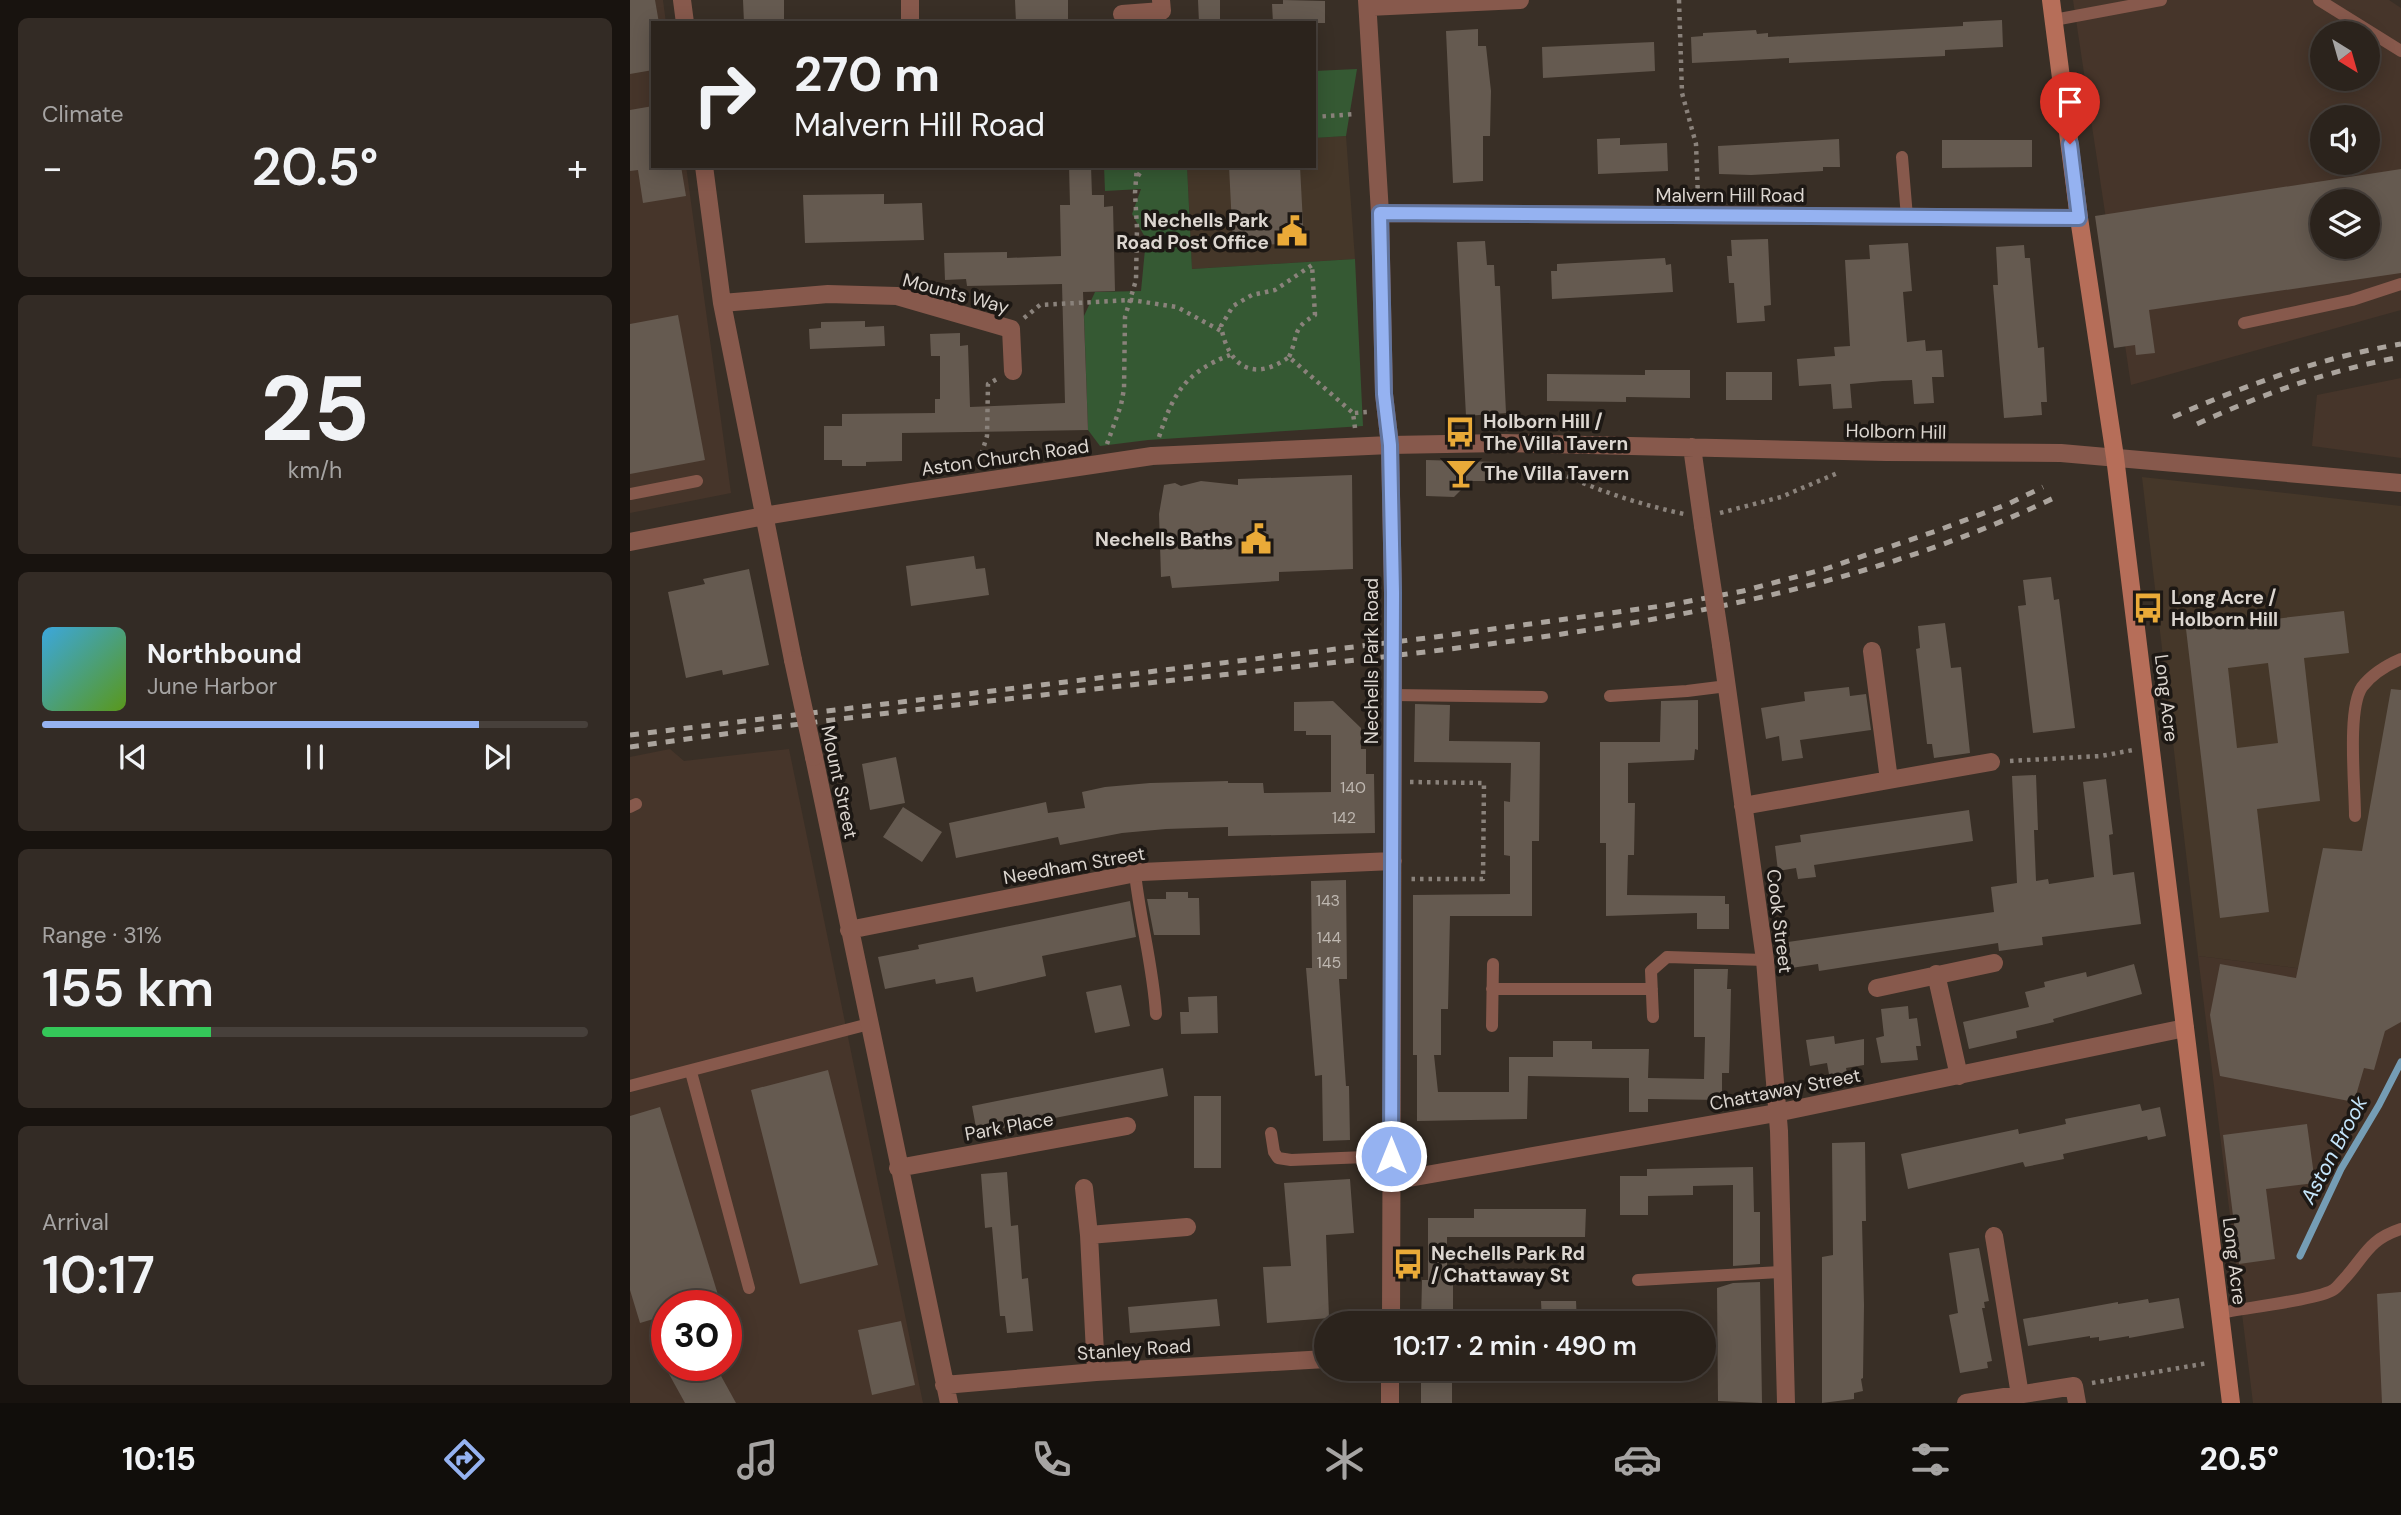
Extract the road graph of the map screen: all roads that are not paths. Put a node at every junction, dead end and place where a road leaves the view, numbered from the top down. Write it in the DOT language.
graph roads {
  1 [pos="681,0"];
  2 [pos="910,0"];
  3 [pos="1161,0"];
  4 [pos="1520,0"];
  5 [pos="2050,0"];
  6 [pos="2161,0"];
  7 [pos="2319,0"];
  8 [pos="1367,4"];
  9 [pos="1122,14"];
  10 [pos="2053,20"];
  11 [pos="685,21"];
  12 [pos="910,21"];
  13 [pos="2401,51"];
  14 [pos="1902,158"];
  15 [pos="704,168"];
  16 [pos="1380,213"];
  17 [pos="1907,217"];
  18 [pos="2079,218"];
  19 [pos="2401,284"];
  20 [pos="722,303"];
  21 [pos="2244,323"];
  22 [pos="1013,370"];
  23 [pos="1390,445"];
  24 [pos="1692,447"];
  25 [pos="2115,457"];
  26 [pos="697,481"];
  27 [pos="2401,483"];
  28 [pos="630,494"];
  29 [pos="764,516"];
  30 [pos="630,542"];
  31 [pos="1872,651"];
  32 [pos="2401,659"];
  33 [pos="1727,686"];
  34 [pos="1393,688"];
  35 [pos="1610,696"];
  36 [pos="1542,697"];
  37 [pos="1991,762"];
  38 [pos="1889,780"];
  39 [pos="1743,806"];
  40 [pos="2356,816"];
  41 [pos="1393,870"];
  42 [pos="1135,873"];
  43 [pos="849,930"];
  44 [pos="1765,960"];
  45 [pos="1994,962"];
  46 [pos="1493,964"];
  47 [pos="1936,975"];
  48 [pos="1877,988"];
  49 [pos="1493,989"];
  50 [pos="1652,989"];
  51 [pos="1156,1014"];
  52 [pos="1653,1017"];
  53 [pos="869,1024"];
  54 [pos="1492,1026"];
  55 [pos="2185,1028"];
  56 [pos="691,1072"];
  57 [pos="1959,1076"];
  58 [pos="630,1086"];
  59 [pos="1776,1113"];
  60 [pos="1127,1126"];
  61 [pos="1271,1133"];
  62 [pos="1391,1156"];
  63 [pos="898,1168"];
  64 [pos="1392,1181"];
  65 [pos="1084,1188"];
  66 [pos="1187,1227"];
  67 [pos="2401,1229"];
  68 [pos="1089,1235"];
  69 [pos="1994,1236"];
  70 [pos="1782,1272"];
  71 [pos="1638,1280"];
  72 [pos="749,1288"];
  73 [pos="1391,1311"];
  74 [pos="2220,1312"];
  75 [pos="1314,1360"];
  76 [pos="1096,1372"];
  77 [pos="1390,1381"];
  78 [pos="944,1385"];
  79 [pos="2076,1394"];
  80 [pos="2020,1395"];
  81 [pos="949,1403"];
  82 [pos="1390,1403"];
  83 [pos="1786,1403"];
  84 [pos="1966,1403"];
  85 [pos="2231,1403"];
  1 -- 11 [label="street"];
  2 -- 12 [label="street"];
  3 -- 9 [label="street"];
  4 -- 8 [label="street"];
  5 -- 10 [label="street, Long Acre"];
  6 -- 10 [label="lane"];
  7 -- 13 [label="lane"];
  8 -- 16 [label="street, Nechells Park Road"];
  10 -- 18 [label="street, Long Acre"];
  14 -- 17 [label="lane"];
  15 -- 20 [label="street, Mount Street"];
  16 -- 17 [label="street, Malvern Hill Road"];
  16 -- 23 [label="street, Nechells Park Road"];
  17 -- 18 [label="street, Malvern Hill Road"];
  18 -- 25 [label="street, Long Acre"];
  19 -- 21 [label="lane"];
  20 -- 22 [label="street, Mounts Way"];
  20 -- 29 [label="street, Mount Street"];
  23 -- 24 [label="street, Holborn Hill"];
  23 -- 29 [label="street, Aston Church Road"];
  23 -- 34 [label="street, Nechells Park Road, bridge"];
  24 -- 25 [label="street, Holborn Hill"];
  24 -- 33 [label="street, Cook Street, bridge"];
  25 -- 27 [label="street, Holborn Hill"];
  25 -- 55 [label="street, Long Acre"];
  26 -- 28 [label="lane"];
  29 -- 30 [label="street, Aston Church Road"];
  29 -- 43 [label="street, Mount Street, bridge"];
  31 -- 38 [label="street"];
  32 -- 40 [label="lane"];
  33 -- 35 [label="lane"];
  33 -- 39 [label="street, Cook Street"];
  34 -- 36 [label="lane"];
  34 -- 41 [label="street, Nechells Park Road"];
  37 -- 38 [label="street"];
  38 -- 39 [label="street"];
  39 -- 44 [label="street, Cook Street"];
  41 -- 42 [label="street, Needham Street"];
  41 -- 62 [label="street, Nechells Park Road"];
  42 -- 43 [label="street, Needham Street"];
  42 -- 51 [label="lane"];
  43 -- 53 [label="street, Mount Street"];
  44 -- 50 [label="lane"];
  44 -- 59 [label="street, Cook Street"];
  45 -- 47 [label="street"];
  46 -- 49 [label="lane"];
  47 -- 48 [label="street"];
  47 -- 57 [label="street"];
  49 -- 50 [label="lane"];
  49 -- 54 [label="lane"];
  50 -- 52 [label="lane"];
  53 -- 56 [label="lane"];
  53 -- 63 [label="street, Mount Street"];
  55 -- 57 [label="street, Chattaway Street"];
  55 -- 74 [label="street, Long Acre"];
  56 -- 58 [label="lane"];
  56 -- 72 [label="lane"];
  57 -- 59 [label="street, Chattaway Street"];
  59 -- 64 [label="street, Chattaway Street"];
  59 -- 70 [label="street, Cook Street"];
  60 -- 63 [label="street, Park Place"];
  61 -- 62 [label="lane"];
  62 -- 64 [label="street, Nechells Park Road"];
  63 -- 78 [label="street, Mount Street"];
  64 -- 73 [label="street, Nechells Park Road"];
  65 -- 68 [label="street"];
  66 -- 68 [label="street"];
  67 -- 74 [label="lane"];
  68 -- 76 [label="street"];
  69 -- 80 [label="street"];
  70 -- 71 [label="lane"];
  70 -- 83 [label="street, Cook Street"];
  74 -- 85 [label="street, Long Acre"];
  75 -- 76 [label="street, Stanley Road"];
  76 -- 78 [label="street, Stanley Road"];
  77 -- 82 [label="street"];
  78 -- 81 [label="street, Mount Street"];
  79 -- 80 [label="street"];
  80 -- 84 [label="street"];
}
